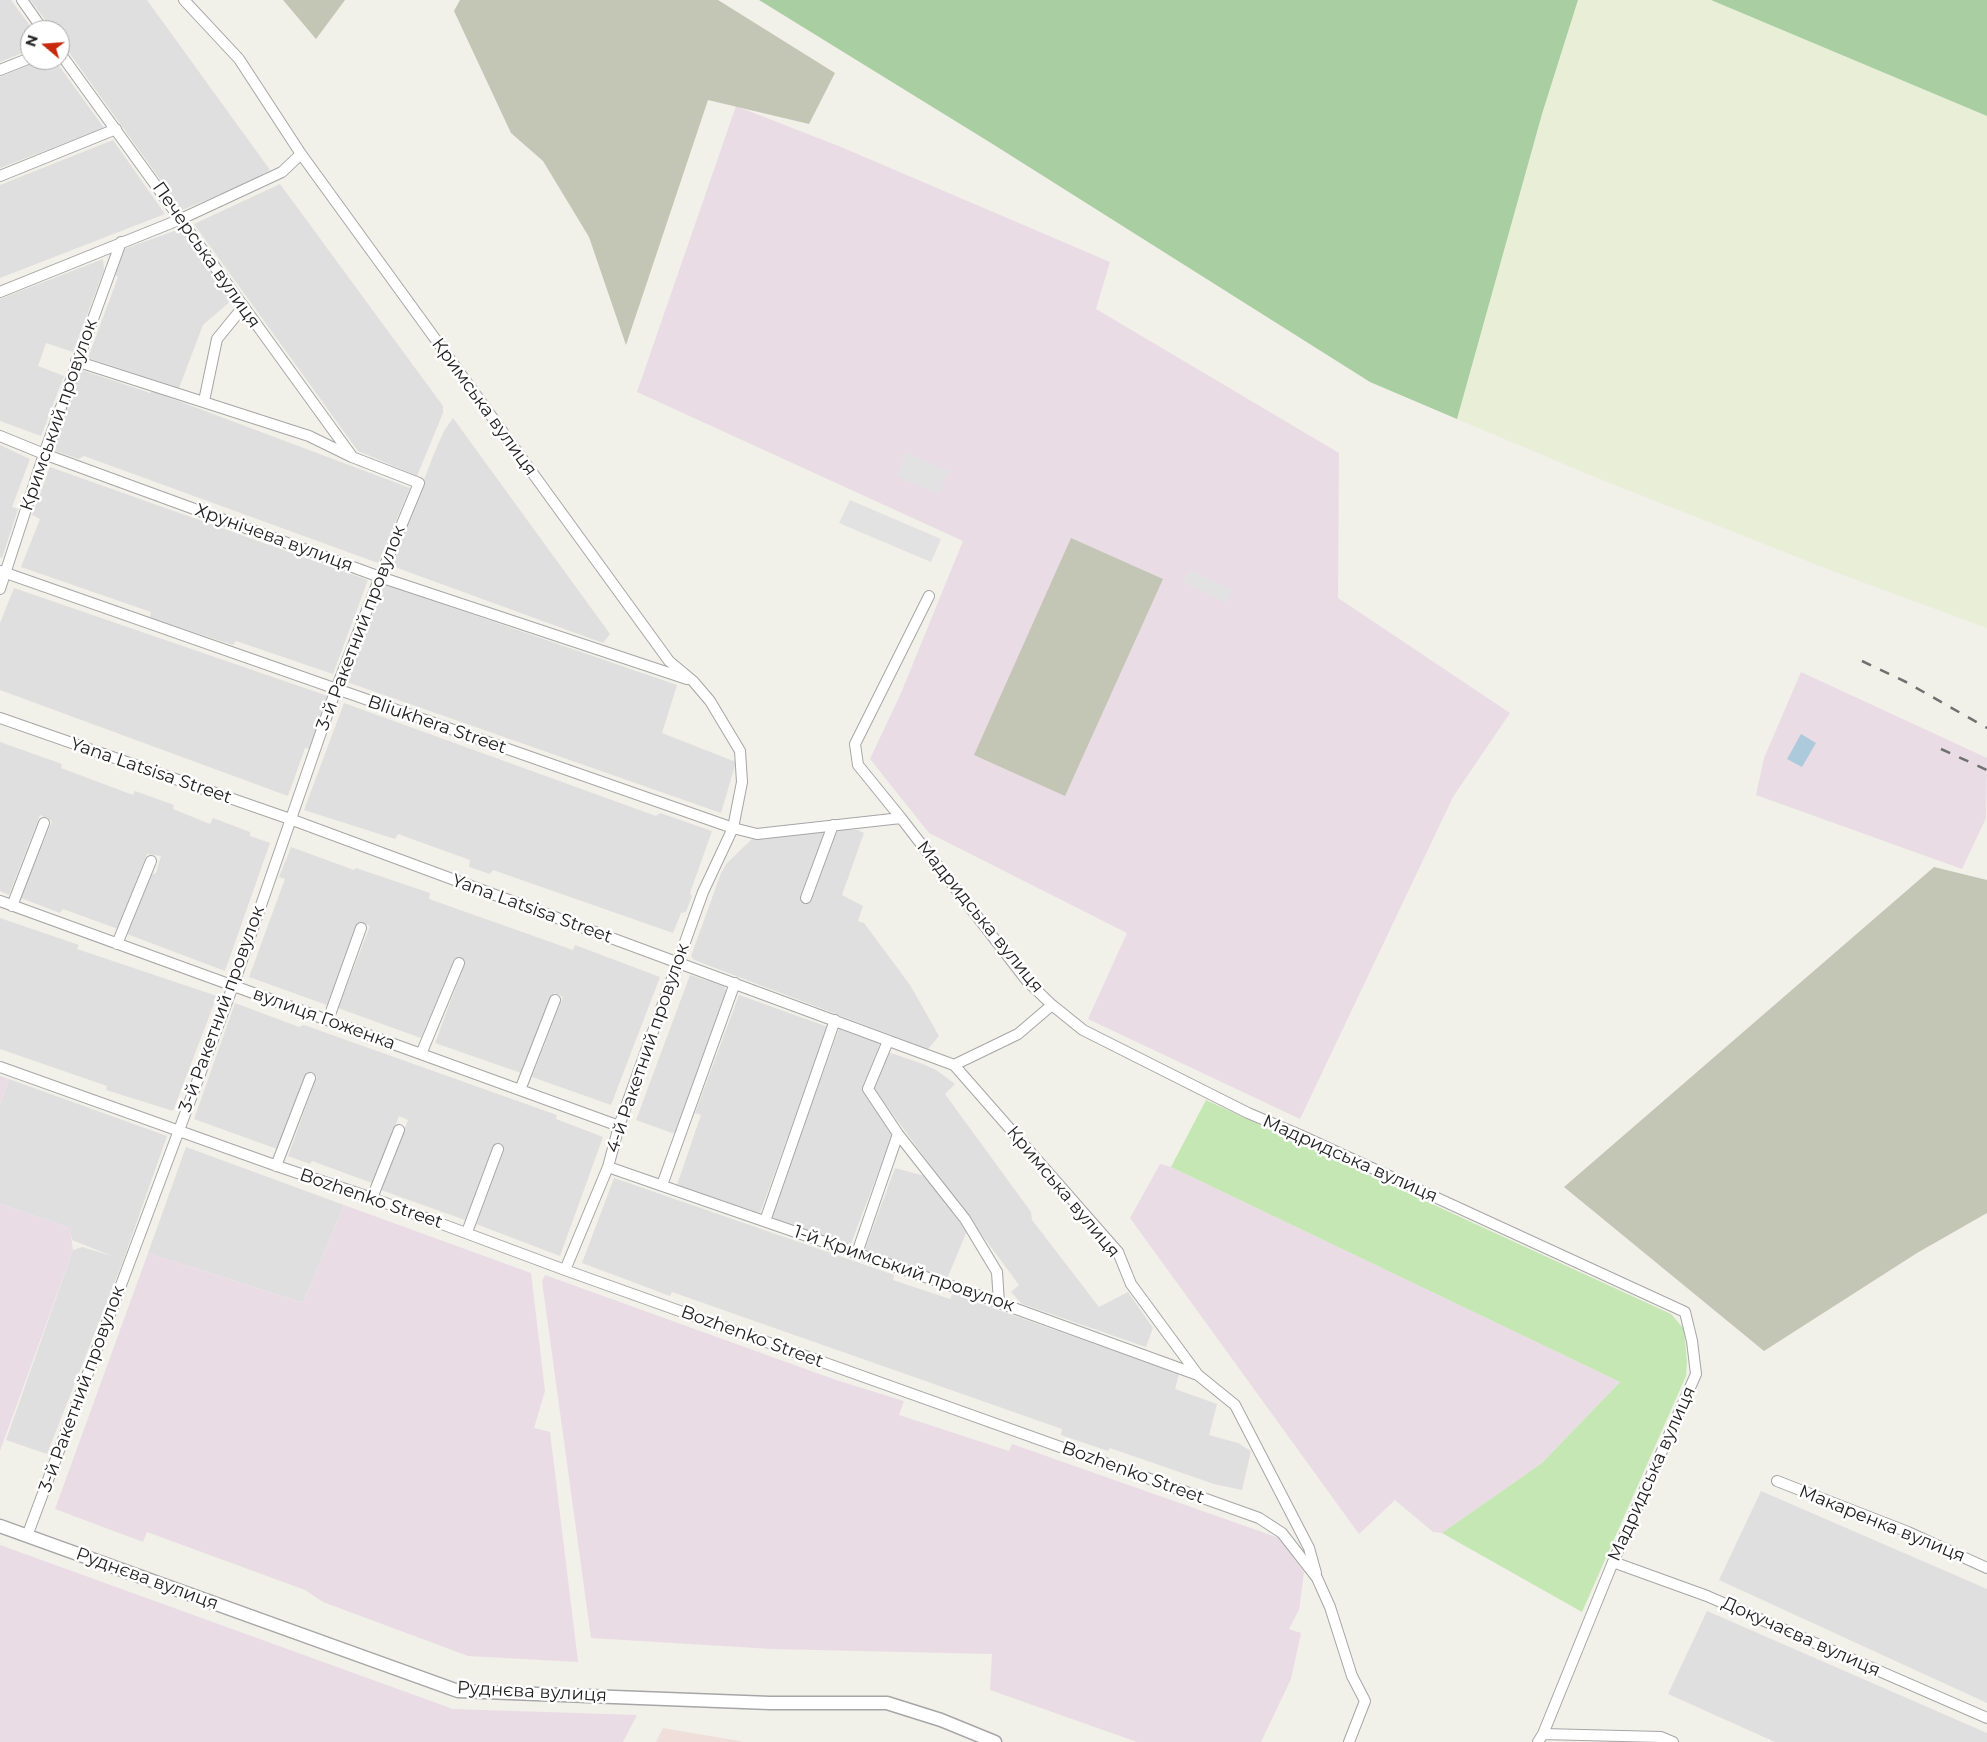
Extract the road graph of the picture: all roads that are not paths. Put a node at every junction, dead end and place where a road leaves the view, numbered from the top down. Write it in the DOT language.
graph roads {
  1 [pos="22,0"];
  2 [pos="184,0"];
  3 [pos="36,20"];
  4 [pos="20,62"];
  5 [pos="70,67"];
  6 [pos="0,70"];
  7 [pos="116,129"];
  8 [pos="301,154"];
  9 [pos="0,176"];
  10 [pos="181,219"];
  11 [pos="121,242"];
  12 [pos="0,292"];
  13 [pos="243,307"];
  14 [pos="76,361"];
  15 [pos="204,401"];
  16 [pos="0,436"];
  17 [pos="44,454"];
  18 [pos="352,457"];
  19 [pos="3,572"];
  20 [pos="380,577"];
  21 [pos="0,589"];
  22 [pos="929,596"];
  23 [pos="693,681"];
  24 [pos="336,689"];
  25 [pos="0,718"];
  26 [pos="901,818"];
  27 [pos="290,819"];
  28 [pos="44,823"];
  29 [pos="832,825"];
  30 [pos="733,828"];
  31 [pos="151,861"];
  32 [pos="806,898"];
  33 [pos="0,901"];
  34 [pos="12,906"];
  35 [pos="362,928"];
  36 [pos="117,944"];
  37 [pos="459,963"];
  38 [pos="677,963"];
  39 [pos="735,983"];
  40 [pos="233,986"];
  41 [pos="555,1000"];
  42 [pos="1052,1005"];
  43 [pos="328,1020"];
  44 [pos="835,1020"];
  45 [pos="888,1041"];
  46 [pos="421,1054"];
  47 [pos="954,1065"];
  48 [pos="0,1067"];
  49 [pos="310,1078"];
  50 [pos="520,1090"];
  51 [pos="619,1126"];
  52 [pos="178,1130"];
  53 [pos="398,1130"];
  54 [pos="898,1134"];
  55 [pos="498,1149"];
  56 [pos="276,1166"];
  57 [pos="608,1167"];
  58 [pos="662,1185"];
  59 [pos="372,1198"];
  60 [pos="765,1221"];
  61 [pos="467,1232"];
  62 [pos="856,1253"];
  63 [pos="565,1270"];
  64 [pos="1000,1303"];
  65 [pos="1198,1374"];
  66 [pos="1777,1480"];
  67 [pos="0,1526"];
  68 [pos="27,1536"];
  69 [pos="1613,1562"];
  70 [pos="1987,1568"];
  71 [pos="1317,1578"];
  72 [pos="1987,1718"];
  73 [pos="1540,1738"];
  74 [pos="1627,1739"];
  75 [pos="995,1742"];
  76 [pos="1349,1742"];
  77 [pos="1673,1742"];
  1 -- 3 [label="street"];
  2 -- 8 [label="street, Кримська вулиця"];
  4 -- 6 [label="street"];
  5 -- 7 [label="street, Печерська вулиця"];
  7 -- 9 [label="street"];
  7 -- 10 [label="street, Печерська вулиця"];
  8 -- 10 [label="street"];
  8 -- 23 [label="street, Кримська вулиця"];
  10 -- 11 [label="street"];
  10 -- 13 [label="street, Печерська вулиця"];
  11 -- 12 [label="street"];
  11 -- 14 [label="street, Кримський провулок"];
  13 -- 15 [label="street"];
  13 -- 18 [label="street, Печерська вулиця"];
  14 -- 15 [label="street"];
  14 -- 17 [label="street, Кримський провулок"];
  15 -- 18 [label="street"];
  16 -- 17 [label="street, Хрунічева вулиця"];
  17 -- 19 [label="street, Кримський провулок"];
  17 -- 20 [label="street, Хрунічева вулиця"];
  18 -- 20 [label="street, 3-й Ракетний провулок"];
  19 -- 21 [label="street, Кримський провулок"];
  19 -- 24 [label="street, Bliukhera Street"];
  20 -- 23 [label="street, Хрунічева вулиця"];
  20 -- 24 [label="street, 3-й Ракетний провулок"];
  22 -- 26 [label="street, Мадридська вулиця"];
  23 -- 30 [label="street, Кримська вулиця"];
  24 -- 27 [label="street, 3-й Ракетний провулок"];
  24 -- 30 [label="street, Bliukhera Street"];
  25 -- 27 [label="street, Yana Latsisa Street"];
  26 -- 29 [label="street, Bliukhera Street"];
  26 -- 42 [label="street, Мадридська вулиця"];
  27 -- 38 [label="street, Yana Latsisa Street"];
  27 -- 40 [label="street, 3-й Ракетний провулок"];
  28 -- 34 [label="street"];
  29 -- 30 [label="street, Bliukhera Street"];
  29 -- 32 [label="street"];
  30 -- 38 [label="street, 4-й Ракетний провулок"];
  31 -- 36 [label="street"];
  33 -- 34 [label="street, вулиця Гоженка"];
  34 -- 36 [label="street, вулиця Гоженка"];
  35 -- 43 [label="street"];
  36 -- 40 [label="street, вулиця Гоженка"];
  37 -- 46 [label="street"];
  38 -- 39 [label="street, Yana Latsisa Street"];
  38 -- 51 [label="street, 4-й Ракетний провулок"];
  39 -- 44 [label="street, Yana Latsisa Street"];
  39 -- 58 [label="street"];
  40 -- 43 [label="street, вулиця Гоженка"];
  40 -- 52 [label="street, 3-й Ракетний провулок"];
  41 -- 50 [label="street"];
  42 -- 47 [label="street"];
  42 -- 69 [label="street, Мадридська вулиця"];
  43 -- 46 [label="street, вулиця Гоженка"];
  44 -- 45 [label="street, Yana Latsisa Street"];
  44 -- 60 [label="street"];
  45 -- 47 [label="street, Yana Latsisa Street"];
  45 -- 54 [label="street"];
  46 -- 50 [label="street, вулиця Гоженка"];
  47 -- 65 [label="street, Кримська вулиця"];
  48 -- 52 [label="street, Bozhenko Street"];
  49 -- 56 [label="street"];
  50 -- 51 [label="street, вулиця Гоженка"];
  51 -- 57 [label="street, 4-й Ракетний провулок"];
  52 -- 56 [label="street, Bozhenko Street"];
  52 -- 68 [label="street, 3-й Ракетний провулок"];
  53 -- 59 [label="street"];
  54 -- 62 [label="street"];
  54 -- 64 [label="street"];
  55 -- 61 [label="street"];
  56 -- 59 [label="street, Bozhenko Street"];
  57 -- 58 [label="street, 1-й Кримський провулок"];
  57 -- 63 [label="street, 4-й Ракетний провулок"];
  58 -- 60 [label="street, 1-й Кримський провулок"];
  59 -- 61 [label="street, Bozhenko Street"];
  60 -- 62 [label="street, 1-й Кримський провулок"];
  61 -- 63 [label="street, Bozhenko Street"];
  62 -- 64 [label="street, 1-й Кримський провулок"];
  63 -- 71 [label="street, Bozhenko Street"];
  64 -- 65 [label="street, 1-й Кримський провулок"];
  65 -- 71 [label="street, Кримська вулиця"];
  66 -- 70 [label="street, Макаренка вулиця"];
  67 -- 68 [label="street, Руднєва вулиця"];
  68 -- 75 [label="street, Руднєва вулиця"];
  69 -- 72 [label="street, Докучаєва вулиця"];
  69 -- 73 [label="street, Мадридська вулиця"];
  71 -- 76 [label="street, Bozhenko Street"];
  73 -- 74 [label="street"];
  74 -- 77 [label="street"];
}
